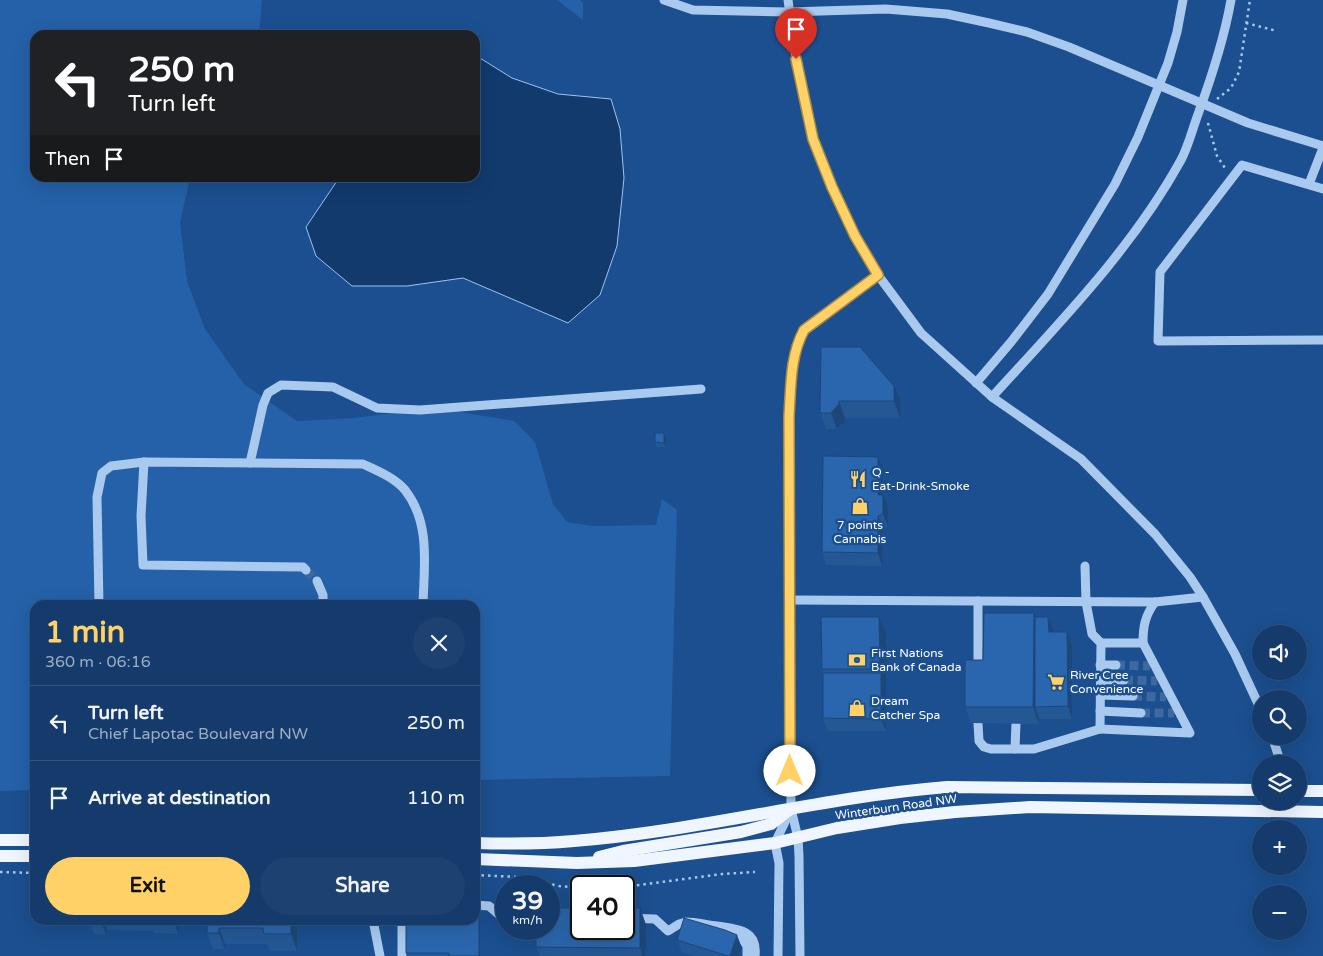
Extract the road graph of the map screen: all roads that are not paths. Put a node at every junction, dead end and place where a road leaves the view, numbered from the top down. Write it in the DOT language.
graph roads {
  1 [pos="664,0"];
  2 [pos="788,0"];
  3 [pos="1183,0"];
  4 [pos="1231,0"];
  5 [pos="788,12"];
  6 [pos="1158,85"];
  7 [pos="1202,104"];
  8 [pos="1323,147"];
  9 [pos="1310,184"];
  10 [pos="1323,188"];
  11 [pos="878,275"];
  12 [pos="1323,340"];
  13 [pos="976,383"];
  14 [pos="701,389"];
  15 [pos="992,397"];
  16 [pos="144,462"];
  17 [pos="250,463"];
  18 [pos="1085,566"];
  19 [pos="306,570"];
  20 [pos="317,581"];
  21 [pos="1203,597"];
  22 [pos="98,600"];
  23 [pos="322,600"];
  24 [pos="423,600"];
  25 [pos="790,600"];
  26 [pos="978,601"];
  27 [pos="1086,602"];
  28 [pos="1155,602"];
  29 [pos="1100,643"];
  30 [pos="1143,643"];
  31 [pos="1100,664"];
  32 [pos="1116,665"];
  33 [pos="978,676"];
  34 [pos="1100,680"];
  35 [pos="1124,680"];
  36 [pos="1252,691"];
  37 [pos="1100,695"];
  38 [pos="1133,696"];
  39 [pos="1100,711"];
  40 [pos="1141,712"];
  41 [pos="978,723"];
  42 [pos="1016,723"];
  43 [pos="1100,729"];
  44 [pos="1015,750"];
  45 [pos="1252,790"];
  46 [pos="1307,791"];
  47 [pos="1323,791"];
  48 [pos="1252,806"];
  49 [pos="791,809"];
  50 [pos="1307,809"];
  51 [pos="1323,812"];
  52 [pos="798,838"];
  53 [pos="0,840"];
  54 [pos="30,840"];
  55 [pos="480,843"];
  56 [pos="775,844"];
  57 [pos="0,856"];
  58 [pos="30,856"];
  59 [pos="480,859"];
  60 [pos="577,863"];
  61 [pos="480,905"];
  62 [pos="495,911"];
  63 [pos="635,918"];
  64 [pos="698,923"];
  65 [pos="374,925"];
  66 [pos="402,925"];
  67 [pos="380,956"];
  68 [pos="402,956"];
  69 [pos="747,956"];
  70 [pos="755,956"];
  71 [pos="778,956"];
  72 [pos="800,956"];
  1 -- 5 [label="street"];
  2 -- 5 [label="street"];
  3 -- 6 [label="street"];
  4 -- 7 [label="street"];
  5 -- 6 [label="street"];
  5 -- 11 [label="street"];
  6 -- 7 [label="street"];
  6 -- 13 [label="street"];
  7 -- 8 [label="street"];
  7 -- 15 [label="street"];
  8 -- 9 [label="street"];
  9 -- 10 [label="street"];
  9 -- 12 [label="street"];
  11 -- 13 [label="street"];
  11 -- 25 [label="street"];
  13 -- 15 [label="street"];
  14 -- 17 [label="street"];
  15 -- 21 [label="street"];
  16 -- 17 [label="street"];
  16 -- 19 [label="street"];
  16 -- 22 [label="street"];
  17 -- 24 [label="street"];
  18 -- 27 [label="street"];
  20 -- 23 [label="street"];
  21 -- 28 [label="street"];
  21 -- 36 [label="street"];
  25 -- 26 [label="street"];
  25 -- 49 [label="street"];
  26 -- 27 [label="street"];
  26 -- 33 [label="street"];
  27 -- 28 [label="street"];
  27 -- 29 [label="street"];
  28 -- 30 [label="street"];
  29 -- 30 [label="street"];
  29 -- 31 [label="street"];
  30 -- 43 [label="street"];
  31 -- 32 [label="street"];
  31 -- 34 [label="street"];
  34 -- 35 [label="street"];
  34 -- 37 [label="street"];
  37 -- 38 [label="street"];
  37 -- 39 [label="street"];
  39 -- 40 [label="street"];
  39 -- 43 [label="street"];
  41 -- 44 [label="street"];
  42 -- 44 [label="street"];
  43 -- 44 [label="street"];
  45 -- 49 [label="main road, Winterburn Road NW"];
  46 -- 47 [label="main road"];
  48 -- 52 [label="main road, Winterburn Road NW"];
  49 -- 52 [label="street"];
  49 -- 55 [label="main road, Winterburn Road NW"];
  49 -- 56 [label="street"];
  49 -- 60 [label="main road"];
  50 -- 51 [label="main road, Winterburn Road NW"];
  52 -- 56 [label="main road, Winterburn Road NW"];
  52 -- 72 [label="street"];
  53 -- 54 [label="main road"];
  56 -- 60 [label="main road, Winterburn Road NW"];
  56 -- 71 [label="street"];
  57 -- 58 [label="main road"];
  59 -- 60 [label="main road, Winterburn Road NW"];
  61 -- 62 [label="street"];
  63 -- 64 [label="street"];
  64 -- 69 [label="street"];
  64 -- 70 [label="street"];
  65 -- 67 [label="street"];
  66 -- 68 [label="street"];
}
